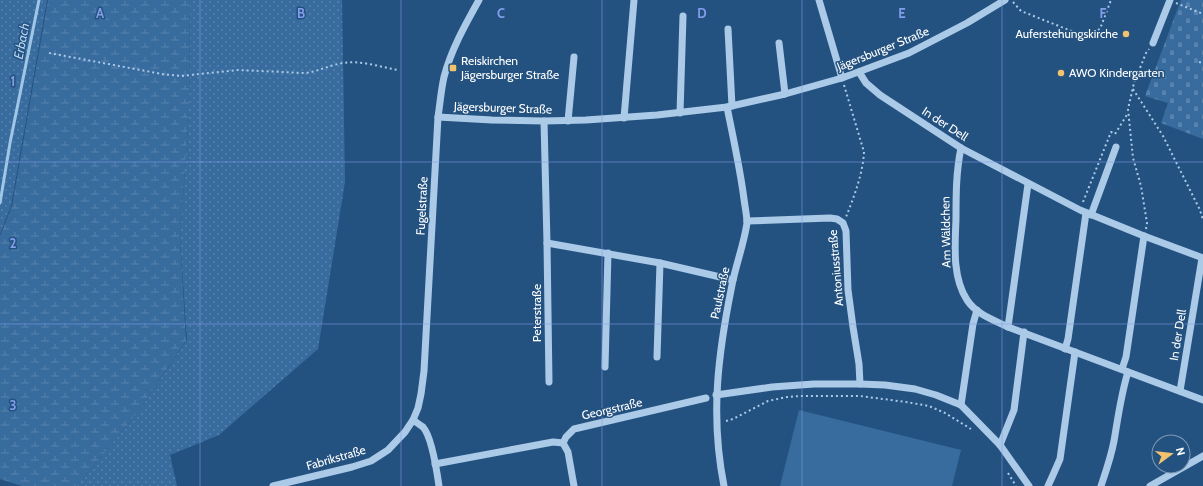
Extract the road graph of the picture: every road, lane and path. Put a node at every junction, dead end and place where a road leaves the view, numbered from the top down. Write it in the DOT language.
graph roads {
  1 [pos="479,0"];
  2 [pos="634,0"];
  3 [pos="820,0"];
  4 [pos="1005,0"];
  5 [pos="1012,0"];
  6 [pos="1111,0"];
  7 [pos="1170,0"];
  8 [pos="1203,14"];
  9 [pos="683,16"];
  10 [pos="728,29"];
  11 [pos="779,43"];
  12 [pos="1153,43"];
  13 [pos="49,53"];
  14 [pos="574,57"];
  15 [pos="1199,62"];
  16 [pos="1203,64"];
  17 [pos="398,70"];
  18 [pos="859,72"];
  19 [pos="842,78"];
  20 [pos="1133,88"];
  21 [pos="785,94"];
  22 [pos="730,106"];
  23 [pos="680,113"];
  24 [pos="438,117"];
  25 [pos="624,118"];
  26 [pos="544,121"];
  27 [pos="568,121"];
  28 [pos="1116,147"];
  29 [pos="961,148"];
  30 [pos="1028,184"];
  31 [pos="1089,214"];
  32 [pos="1203,220"];
  33 [pos="747,222"];
  34 [pos="844,223"];
  35 [pos="1144,236"];
  36 [pos="547,243"];
  37 [pos="608,254"];
  38 [pos="1202,258"];
  39 [pos="660,263"];
  40 [pos="733,280"];
  41 [pos="977,310"];
  42 [pos="1008,327"];
  43 [pos="1024,332"];
  44 [pos="1065,349"];
  45 [pos="1074,352"];
  46 [pos="657,357"];
  47 [pos="605,367"];
  48 [pos="1125,370"];
  49 [pos="548,382"];
  50 [pos="860,384"];
  51 [pos="1180,392"];
  52 [pos="716,395"];
  53 [pos="706,398"];
  54 [pos="1203,400"];
  55 [pos="961,405"];
  56 [pos="732,419"];
  57 [pos="412,420"];
  58 [pos="977,432"];
  59 [pos="563,444"];
  60 [pos="1000,445"];
  61 [pos="1203,456"];
  62 [pos="435,464"];
  63 [pos="1007,472"];
  64 [pos="273,486"];
  65 [pos="439,486"];
  66 [pos="574,486"];
  67 [pos="724,486"];
  68 [pos="1016,486"];
  69 [pos="1029,486"];
  70 [pos="1048,486"];
  71 [pos="1101,486"];
  72 [pos="1150,486"];
  1 -- 24 [label="street, Fugelstraße"];
  2 -- 25 [label="street"];
  3 -- 19 [label="street"];
  4 -- 18 [label="street, Jägersburger Straße"];
  5 -- 6 [label="path"];
  7 -- 8 [label="path"];
  7 -- 12 [label="street"];
  9 -- 23 [label="street"];
  10 -- 22 [label="street"];
  11 -- 21 [label="street"];
  12 -- 20 [label="path"];
  13 -- 17 [label="path"];
  14 -- 27 [label="street, Jägersburger Straße"];
  15 -- 16 [label="path"];
  18 -- 19 [label="street, Jägersburger Straße"];
  18 -- 29 [label="street, In der Dell"];
  19 -- 21 [label="street, Jägersburger Straße"];
  19 -- 34 [label="path"];
  20 -- 32 [label="path"];
  20 -- 35 [label="path"];
  21 -- 22 [label="street, Jägersburger Straße"];
  22 -- 23 [label="street, Jägersburger Straße"];
  22 -- 33 [label="street, Paulstraße"];
  23 -- 25 [label="street, Jägersburger Straße"];
  24 -- 26 [label="street, Jägersburger Straße"];
  24 -- 57 [label="street, Fugelstraße"];
  25 -- 27 [label="street, Jägersburger Straße"];
  26 -- 27 [label="street, Jägersburger Straße"];
  26 -- 36 [label="street, Peterstraße"];
  28 -- 31 [label="street"];
  29 -- 30 [label="street, In der Dell"];
  29 -- 41 [label="street, Am Wäldchen"];
  30 -- 31 [label="street, In der Dell"];
  30 -- 42 [label="street"];
  31 -- 35 [label="street, In der Dell"];
  31 -- 44 [label="street"];
  33 -- 34 [label="street, Antoniusstraße"];
  33 -- 40 [label="street, Paulstraße"];
  34 -- 50 [label="street, Antoniusstraße"];
  35 -- 38 [label="street, In der Dell"];
  35 -- 48 [label="street"];
  36 -- 37 [label="street"];
  36 -- 49 [label="street, Peterstraße"];
  37 -- 39 [label="street"];
  37 -- 47 [label="street"];
  38 -- 51 [label="street, In der Dell"];
  39 -- 40 [label="street"];
  39 -- 46 [label="street"];
  40 -- 52 [label="street, Paulstraße"];
  41 -- 42 [label="street, Am Wäldchen"];
  41 -- 55 [label="street"];
  42 -- 43 [label="street, Am Wäldchen"];
  43 -- 44 [label="street, Am Wäldchen"];
  43 -- 60 [label="street"];
  44 -- 45 [label="street, Am Wäldchen"];
  45 -- 48 [label="street, Am Wäldchen"];
  45 -- 70 [label="street"];
  48 -- 51 [label="street, Am Wäldchen"];
  48 -- 71 [label="street"];
  50 -- 52 [label="street"];
  50 -- 55 [label="street"];
  51 -- 54 [label="street, Am Wäldchen"];
  52 -- 67 [label="street, Paulstraße"];
  53 -- 59 [label="street, Georgstraße"];
  55 -- 60 [label="street"];
  56 -- 58 [label="path"];
  57 -- 62 [label="street"];
  57 -- 64 [label="street, Fabrikstraße"];
  59 -- 62 [label="street"];
  59 -- 66 [label="street"];
  60 -- 69 [label="street"];
  61 -- 72 [label="street"];
  62 -- 65 [label="street"];
  63 -- 68 [label="path"];
}
